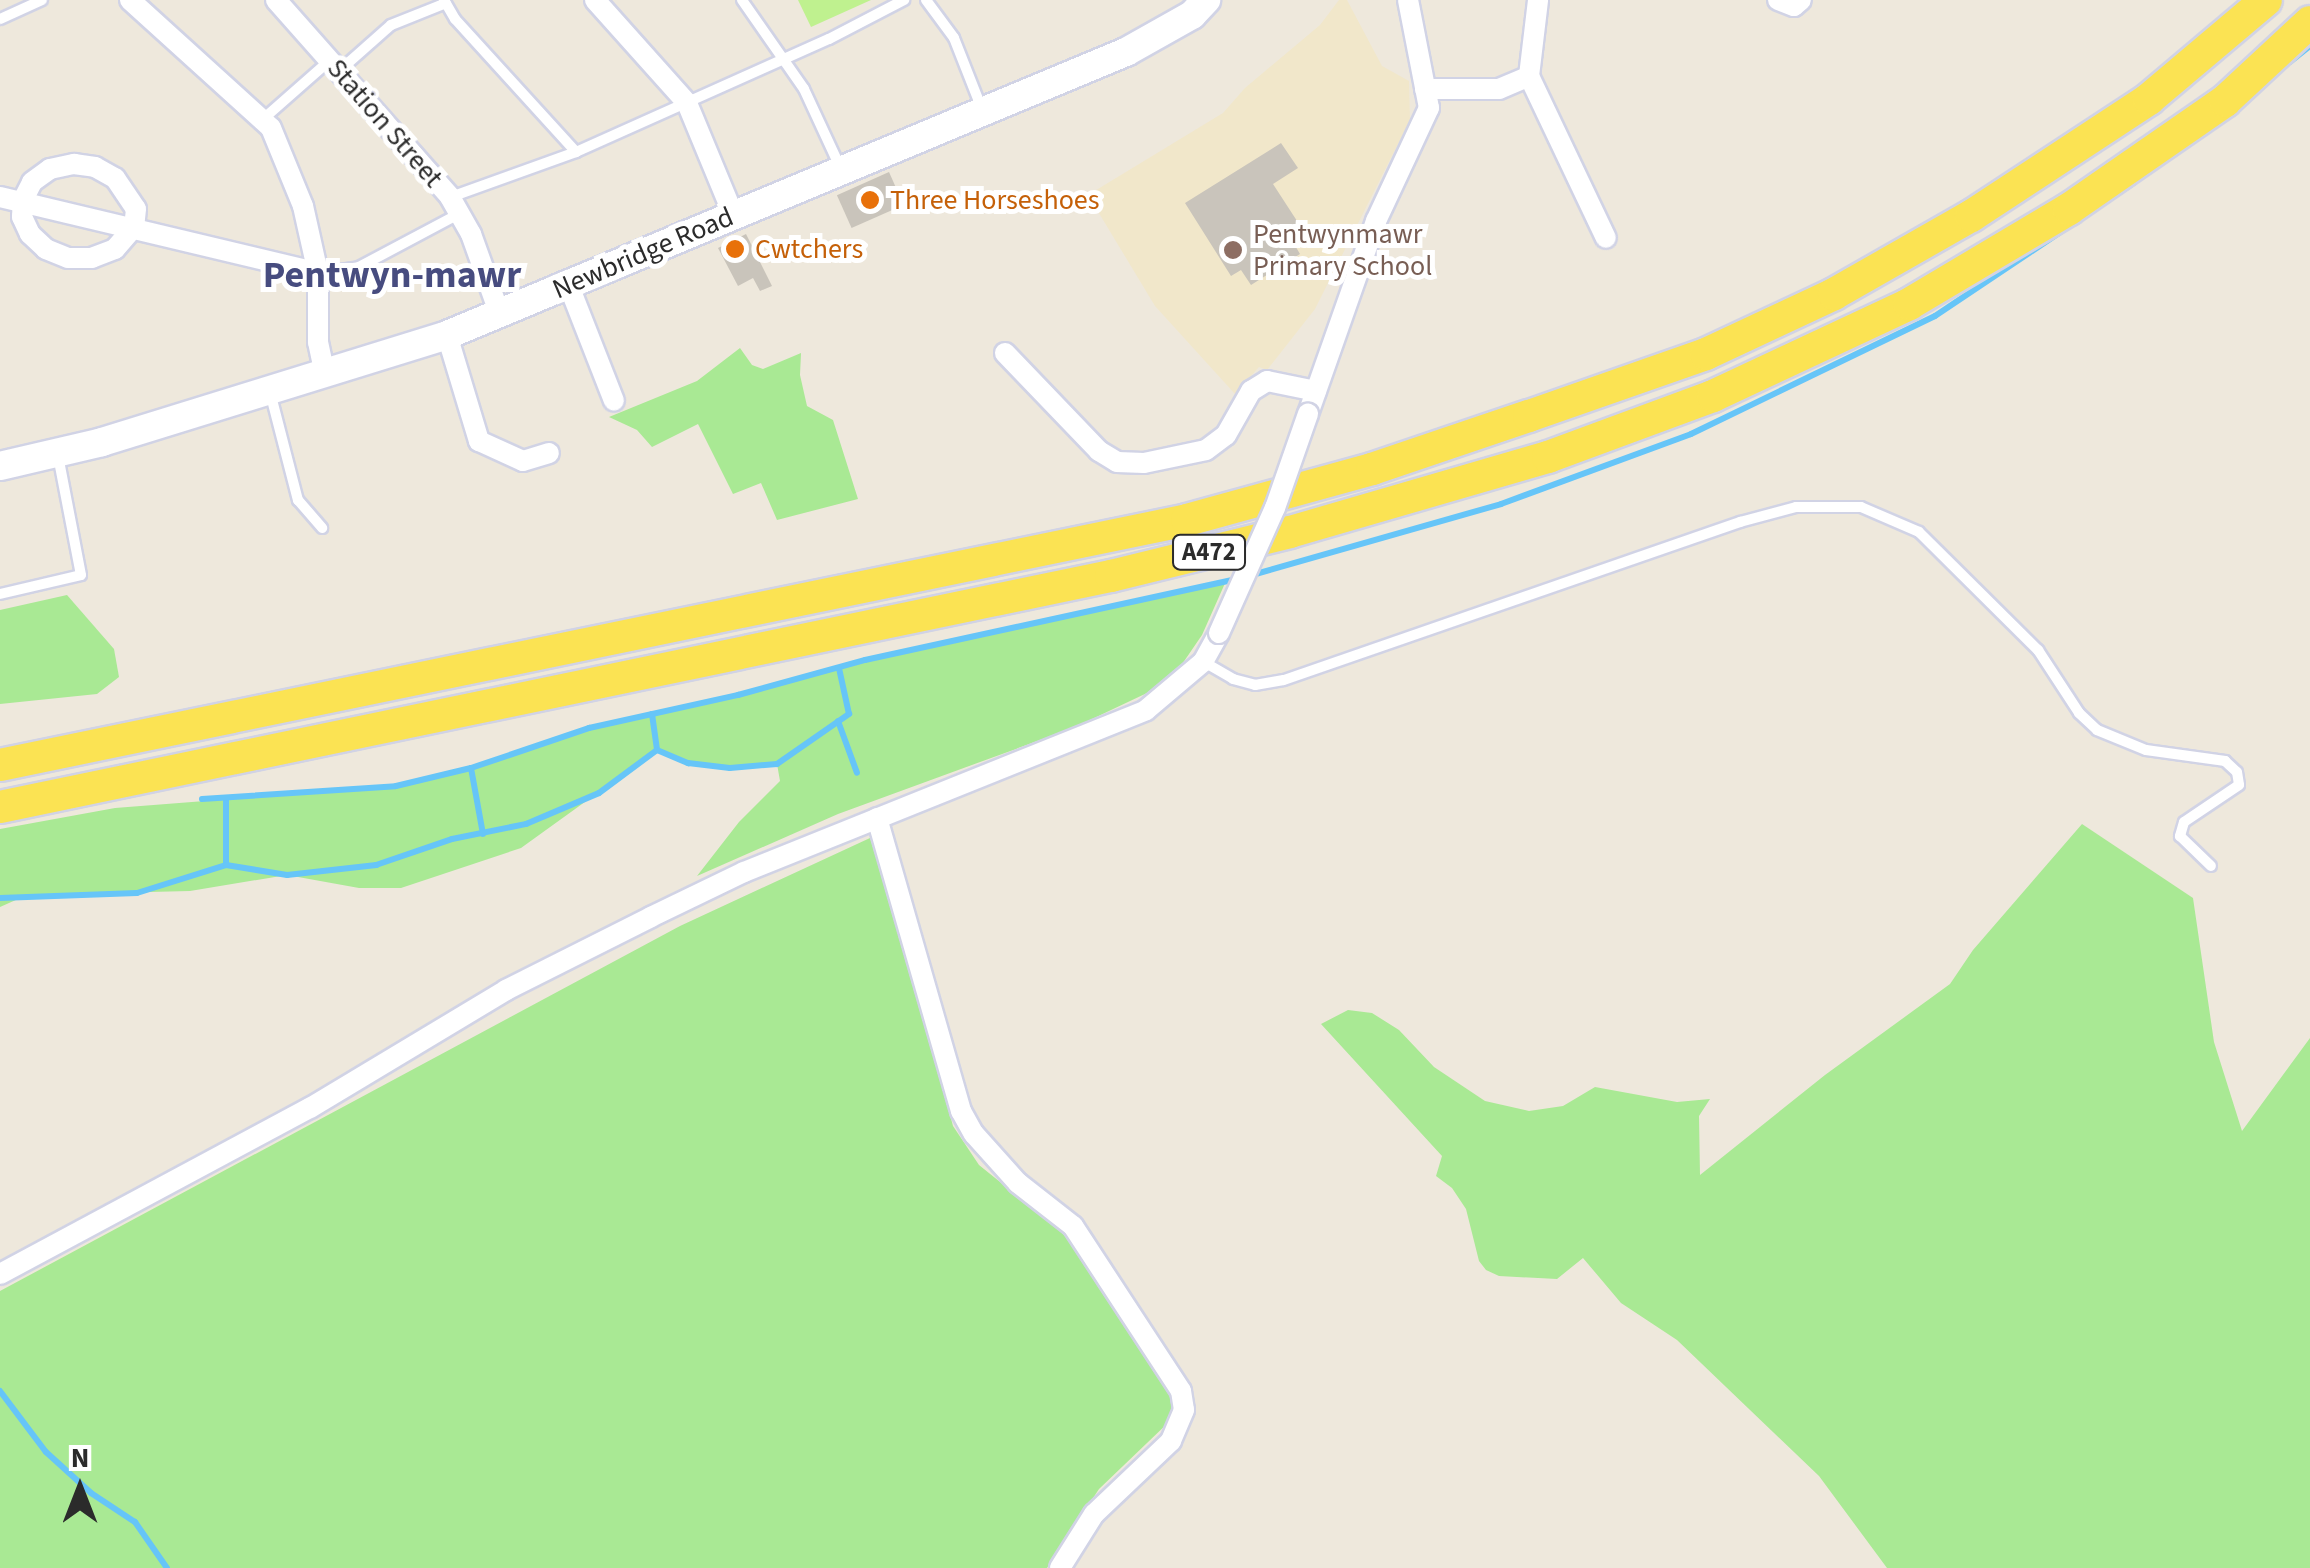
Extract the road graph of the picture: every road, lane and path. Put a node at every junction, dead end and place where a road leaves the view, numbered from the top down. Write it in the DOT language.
graph roads {
  1 [pos="42,0"];
  2 [pos="130,0"];
  3 [pos="276,0"];
  4 [pos="742,0"];
  5 [pos="904,0"];
  6 [pos="926,0"];
  7 [pos="1206,0"];
  8 [pos="1408,0"];
  9 [pos="1538,0"];
  10 [pos="1778,0"];
  11 [pos="1801,0"];
  12 [pos="2266,0"];
  13 [pos="598,1"];
  14 [pos="445,2"];
  15 [pos="0,19"];
  16 [pos="2310,22"];
  17 [pos="786,58"];
  18 [pos="334,66"];
  19 [pos="1529,76"];
  20 [pos="1425,88"];
  21 [pos="687,103"];
  22 [pos="983,112"];
  23 [pos="262,120"];
  24 [pos="576,152"];
  25 [pos="841,170"];
  26 [pos="0,196"];
  27 [pos="22,200"];
  28 [pos="453,206"];
  29 [pos="733,214"];
  30 [pos="134,227"];
  31 [pos="1606,238"];
  32 [pos="318,273"];
  33 [pos="569,286"];
  34 [pos="499,312"];
  35 [pos="447,335"];
  36 [pos="1005,353"];
  37 [pos="325,376"];
  38 [pos="1316,391"];
  39 [pos="270,392"];
  40 [pos="614,401"];
  41 [pos="57,452"];
  42 [pos="549,453"];
  43 [pos="0,466"];
  44 [pos="322,528"];
  45 [pos="0,594"];
  46 [pos="1203,662"];
  47 [pos="0,765"];
  48 [pos="0,807"];
  49 [pos="878,818"];
  50 [pos="2211,866"];
  51 [pos="0,1274"];
  52 [pos="1060,1568"];
  1 -- 15 [label="lane"];
  2 -- 23 [label="street"];
  3 -- 18 [label="street, Station Street"];
  4 -- 17 [label="lane"];
  5 -- 17 [label="lane"];
  6 -- 22 [label="lane"];
  7 -- 22 [label="street, Newbridge Road"];
  8 -- 20 [label="street"];
  9 -- 19 [label="street"];
  10 -- 11 [label="street"];
  12 -- 47 [label="main road, A472"];
  13 -- 21 [label="street"];
  14 -- 18 [label="lane"];
  14 -- 24 [label="lane"];
  16 -- 48 [label="main road, A472"];
  17 -- 21 [label="lane"];
  17 -- 25 [label="lane"];
  18 -- 23 [label="lane"];
  18 -- 28 [label="street, Station Street"];
  19 -- 20 [label="street"];
  19 -- 31 [label="street"];
  20 -- 38 [label="street"];
  21 -- 24 [label="lane"];
  21 -- 29 [label="street"];
  22 -- 25 [label="street, Newbridge Road"];
  23 -- 32 [label="street"];
  24 -- 28 [label="lane"];
  25 -- 29 [label="street, Newbridge Road"];
  26 -- 27 [label="street"];
  27 -- 30 [label="street"];
  27 -- 30 [label="street"];
  27 -- 30 [label="street"];
  28 -- 32 [label="lane"];
  28 -- 34 [label="street, Station Street"];
  29 -- 33 [label="street, Newbridge Road"];
  30 -- 32 [label="street"];
  32 -- 37 [label="street"];
  33 -- 34 [label="street, Newbridge Road"];
  33 -- 40 [label="street"];
  34 -- 35 [label="street, Newbridge Road"];
  35 -- 37 [label="street, Newbridge Road"];
  35 -- 42 [label="street"];
  36 -- 38 [label="street"];
  37 -- 39 [label="street, Newbridge Road"];
  38 -- 46 [label="street, bridge"];
  39 -- 41 [label="street, Newbridge Road"];
  39 -- 44 [label="lane"];
  41 -- 43 [label="street, Newbridge Road"];
  41 -- 45 [label="lane"];
  46 -- 49 [label="street"];
  46 -- 50 [label="lane"];
  49 -- 51 [label="street"];
  49 -- 52 [label="street"];
}
